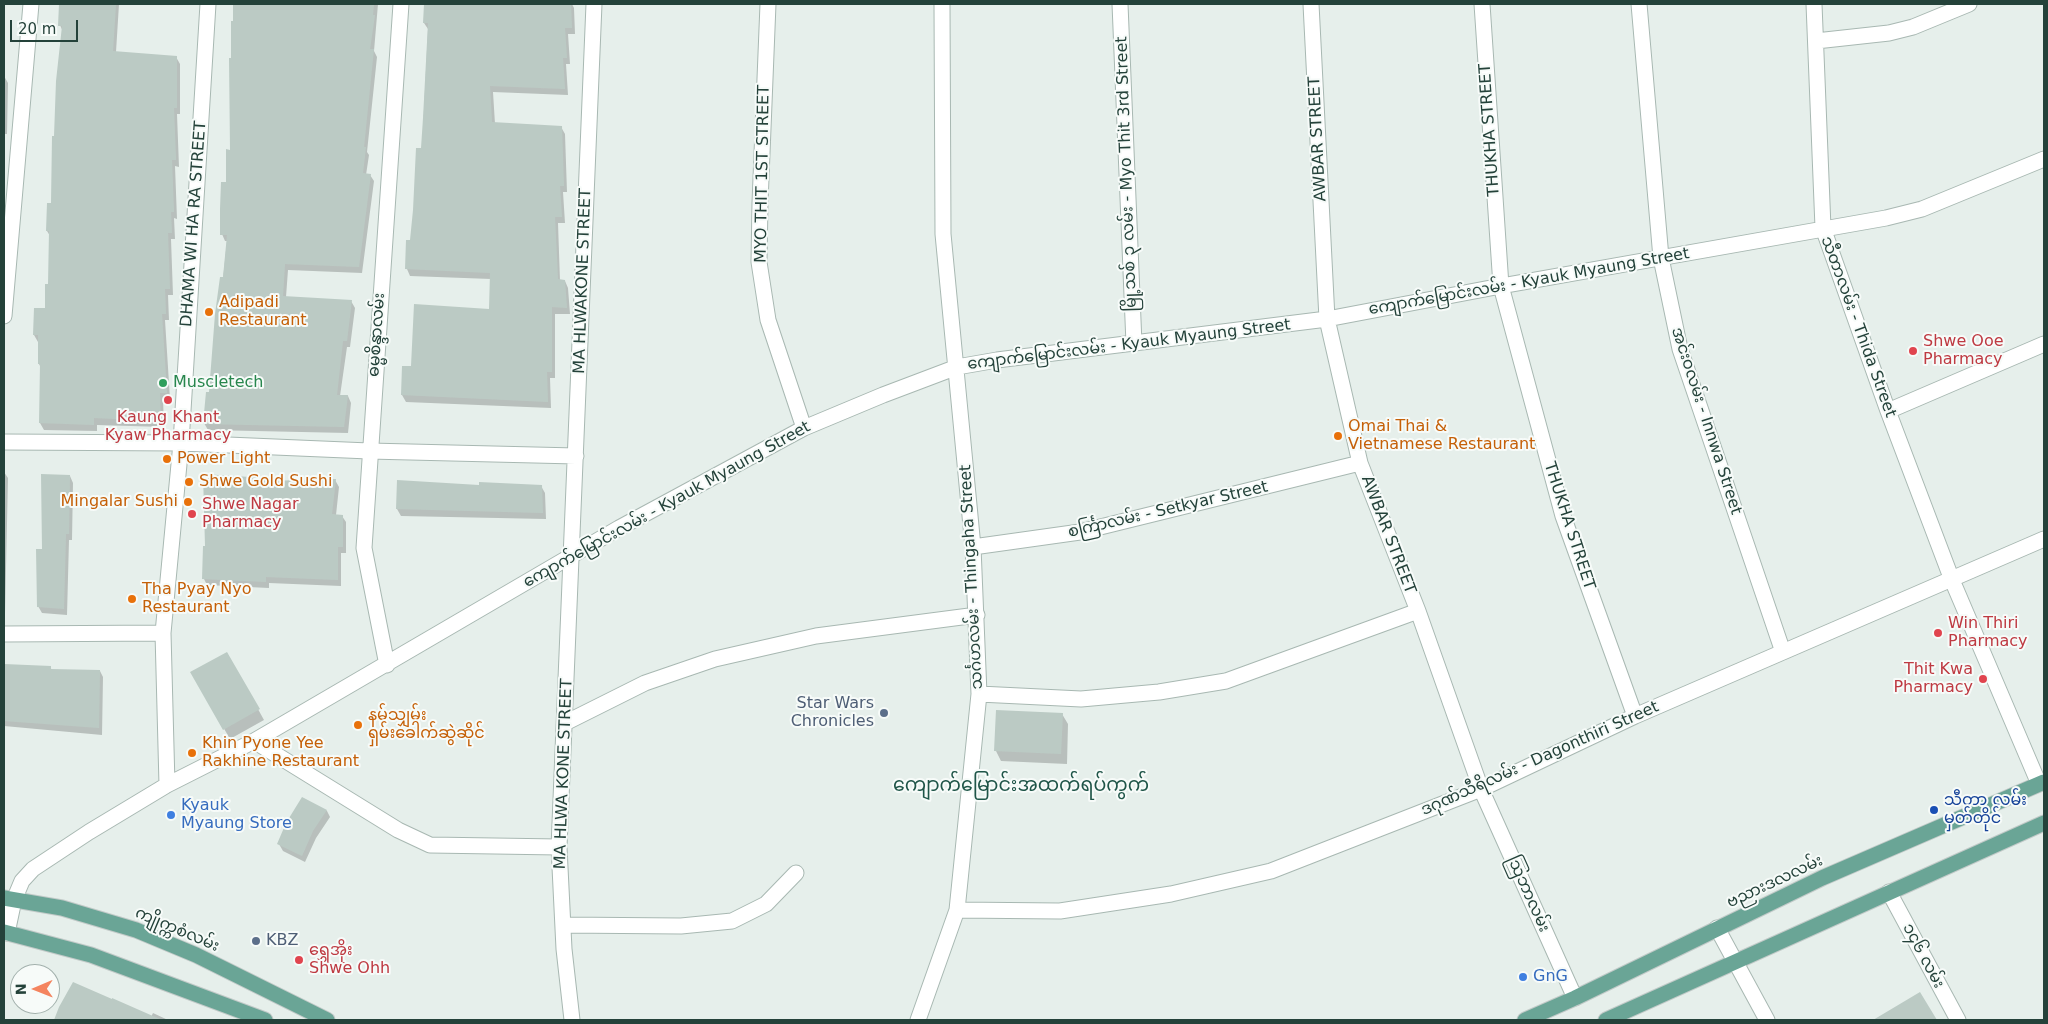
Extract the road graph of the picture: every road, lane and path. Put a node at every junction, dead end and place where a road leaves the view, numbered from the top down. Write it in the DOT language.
graph roads {
  1 [pos="31,4"];
  2 [pos="208,4"];
  3 [pos="401,4"];
  4 [pos="594,4"];
  5 [pos="768,4"];
  6 [pos="942,4"];
  7 [pos="1120,4"];
  8 [pos="1310,4"];
  9 [pos="1482,4"];
  10 [pos="1639,4"];
  11 [pos="1814,4"];
  12 [pos="1969,4"];
  13 [pos="1816,41"];
  14 [pos="2044,158"];
  15 [pos="1823,228"];
  16 [pos="1661,258"];
  17 [pos="1501,286"];
  18 [pos="4,316"];
  19 [pos="1327,319"];
  20 [pos="1134,344"];
  21 [pos="2044,344"];
  22 [pos="957,367"];
  23 [pos="1888,411"];
  24 [pos="804,428"];
  25 [pos="4,442"];
  26 [pos="181,444"];
  27 [pos="369,451"];
  28 [pos="576,456"];
  29 [pos="1360,463"];
  30 [pos="2044,539"];
  31 [pos="973,547"];
  32 [pos="570,558"];
  33 [pos="1952,580"];
  34 [pos="1418,611"];
  35 [pos="976,615"];
  36 [pos="162,633"];
  37 [pos="4,634"];
  38 [pos="1783,652"];
  39 [pos="387,665"];
  40 [pos="979,694"];
  41 [pos="1634,716"];
  42 [pos="565,722"];
  43 [pos="254,741"];
  44 [pos="2042,783"];
  45 [pos="167,785"];
  46 [pos="1482,789"];
  47 [pos="2044,823"];
  48 [pos="559,847"];
  49 [pos="796,873"];
  50 [pos="1889,892"];
  51 [pos="9,899"];
  52 [pos="957,910"];
  53 [pos="563,925"];
  54 [pos="1716,928"];
  55 [pos="6,933"];
  56 [pos="1736,963"];
  57 [pos="1575,998"];
  58 [pos="265,1020"];
  59 [pos="327,1020"];
  60 [pos="572,1020"];
  61 [pos="918,1020"];
  62 [pos="1525,1020"];
  63 [pos="1606,1020"];
  64 [pos="1767,1020"];
  65 [pos="1958,1020"];
  1 -- 18 [label="street"];
  2 -- 26 [label="street, DHAMA WI HA RA STREET"];
  3 -- 27 [label="street, ဓမ္မစိန္ဒာလမ်း"];
  4 -- 28 [label="street, MA HLWAKONE STREET"];
  5 -- 24 [label="street, MYO THIT 1ST STREET"];
  6 -- 22 [label="street, သင်္ဂဟလမ်း - Thingaha Street"];
  7 -- 20 [label="street, မြို့သစ် ၃ လမ်း - Myo Thit 3rd Street"];
  8 -- 19 [label="street, AWBAR STREET"];
  9 -- 17 [label="street, THUKHA STREET"];
  10 -- 16 [label="street, အင်းဝလမ်း - Innwa Street"];
  11 -- 13 [label="street, သီတာလမ်း - Thida Street"];
  12 -- 13 [label="street"];
  13 -- 15 [label="street, သီတာလမ်း - Thida Street"];
  14 -- 15 [label="street, ကျောက်မြောင်းလမ်း - Kyauk Myaung Street"];
  15 -- 16 [label="street, ကျောက်မြောင်းလမ်း - Kyauk Myaung Street"];
  15 -- 23 [label="street, သီတာလမ်း - Thida Street"];
  16 -- 17 [label="street, ကျောက်မြောင်းလမ်း - Kyauk Myaung Street"];
  16 -- 38 [label="street, အင်းဝလမ်း - Innwa Street"];
  17 -- 19 [label="street, ကျောက်မြောင်းလမ်း - Kyauk Myaung Street"];
  17 -- 41 [label="street, THUKHA STREET"];
  19 -- 20 [label="street, ကျောက်မြောင်းလမ်း - Kyauk Myaung Street"];
  19 -- 29 [label="street, AWBAR STREET"];
  20 -- 22 [label="street, ကျောက်မြောင်းလမ်း - Kyauk Myaung Street"];
  21 -- 23 [label="street"];
  22 -- 24 [label="street, ကျောက်မြောင်းလမ်း - Kyauk Myaung Street"];
  22 -- 31 [label="street, သင်္ဂဟလမ်း - Thingaha Street"];
  23 -- 33 [label="street, သီတာလမ်း - Thida Street"];
  24 -- 32 [label="street, ကျောက်မြောင်းလမ်း - Kyauk Myaung Street"];
  25 -- 26 [label="street"];
  26 -- 27 [label="street"];
  26 -- 36 [label="street, DHAMA WI HA RA STREET"];
  27 -- 28 [label="street"];
  27 -- 39 [label="street, ဓမ္မစိန္ဒာလမ်း"];
  28 -- 32 [label="street, MA HLWAKONE STREET"];
  29 -- 31 [label="street, စင်္ကြာလမ်း - Setkyar Street"];
  29 -- 34 [label="street, AWBAR STREET"];
  30 -- 33 [label="street, ဒဂုဏ်သီရိလမ်း - Dagonthiri Street"];
  31 -- 35 [label="street, သင်္ဂဟလမ်း - Thingaha Street"];
  32 -- 39 [label="street, ကျောက်မြောင်းလမ်း - Kyauk Myaung Street"];
  32 -- 42 [label="street, MA HLWA KONE STREET"];
  33 -- 38 [label="street, ဒဂုဏ်သီရိလမ်း - Dagonthiri Street"];
  33 -- 44 [label="street, သီတာလမ်း - Thida Street"];
  34 -- 40 [label="street"];
  34 -- 46 [label="street, AWBAR STREET"];
  35 -- 40 [label="street, သင်္ဂဟလမ်း - Thingaha Street"];
  35 -- 42 [label="street"];
  36 -- 37 [label="street"];
  36 -- 45 [label="street, DHAMA WI HA RA STREET"];
  38 -- 41 [label="street, ဒဂုဏ်သီရိလမ်း - Dagonthiri Street"];
  39 -- 43 [label="street, ကျောက်မြောင်းလမ်း - Kyauk Myaung Street"];
  40 -- 52 [label="street, သင်္ဂဟလမ်း - Thingaha Street"];
  41 -- 46 [label="street, ဒဂုဏ်သီရိလမ်း - Dagonthiri Street"];
  42 -- 48 [label="street, MA HLWA KONE STREET"];
  43 -- 45 [label="street, ကျောက်မြောင်းလမ်း - Kyauk Myaung Street"];
  43 -- 48 [label="street"];
  44 -- 54 [label="main road, ဗညားဒလလမ်း"];
  45 -- 51 [label="street, ကျောက်မြောင်းလမ်း - Kyauk Myaung Street"];
  46 -- 52 [label="street, ဒဂုဏ်သီရိလမ်း - Dagonthiri Street"];
  46 -- 57 [label="street, ဩဘာလမ်း"];
  47 -- 50 [label="main road"];
  48 -- 53 [label="street, MA HLWA KONE STREET"];
  49 -- 53 [label="street"];
  50 -- 56 [label="main road"];
  50 -- 65 [label="street, ၁၄၆ လမ်း"];
  51 -- 55 [label="street, ကျောက်မြောင်းလမ်း - Kyauk Myaung Street"];
  51 -- 59 [label="main road, ကျိုက္ကစံလမ်း"];
  52 -- 61 [label="street, သင်္ဂဟလမ်း - Thingaha Street"];
  53 -- 60 [label="street, MA HLWA KONE STREET"];
  54 -- 56 [label="street"];
  54 -- 57 [label="main road, ဗညားဒလလမ်း"];
  55 -- 58 [label="main road"];
  56 -- 63 [label="main road"];
  56 -- 64 [label="street"];
  57 -- 62 [label="main road, ဗညားဒလလမ်း"];
}
